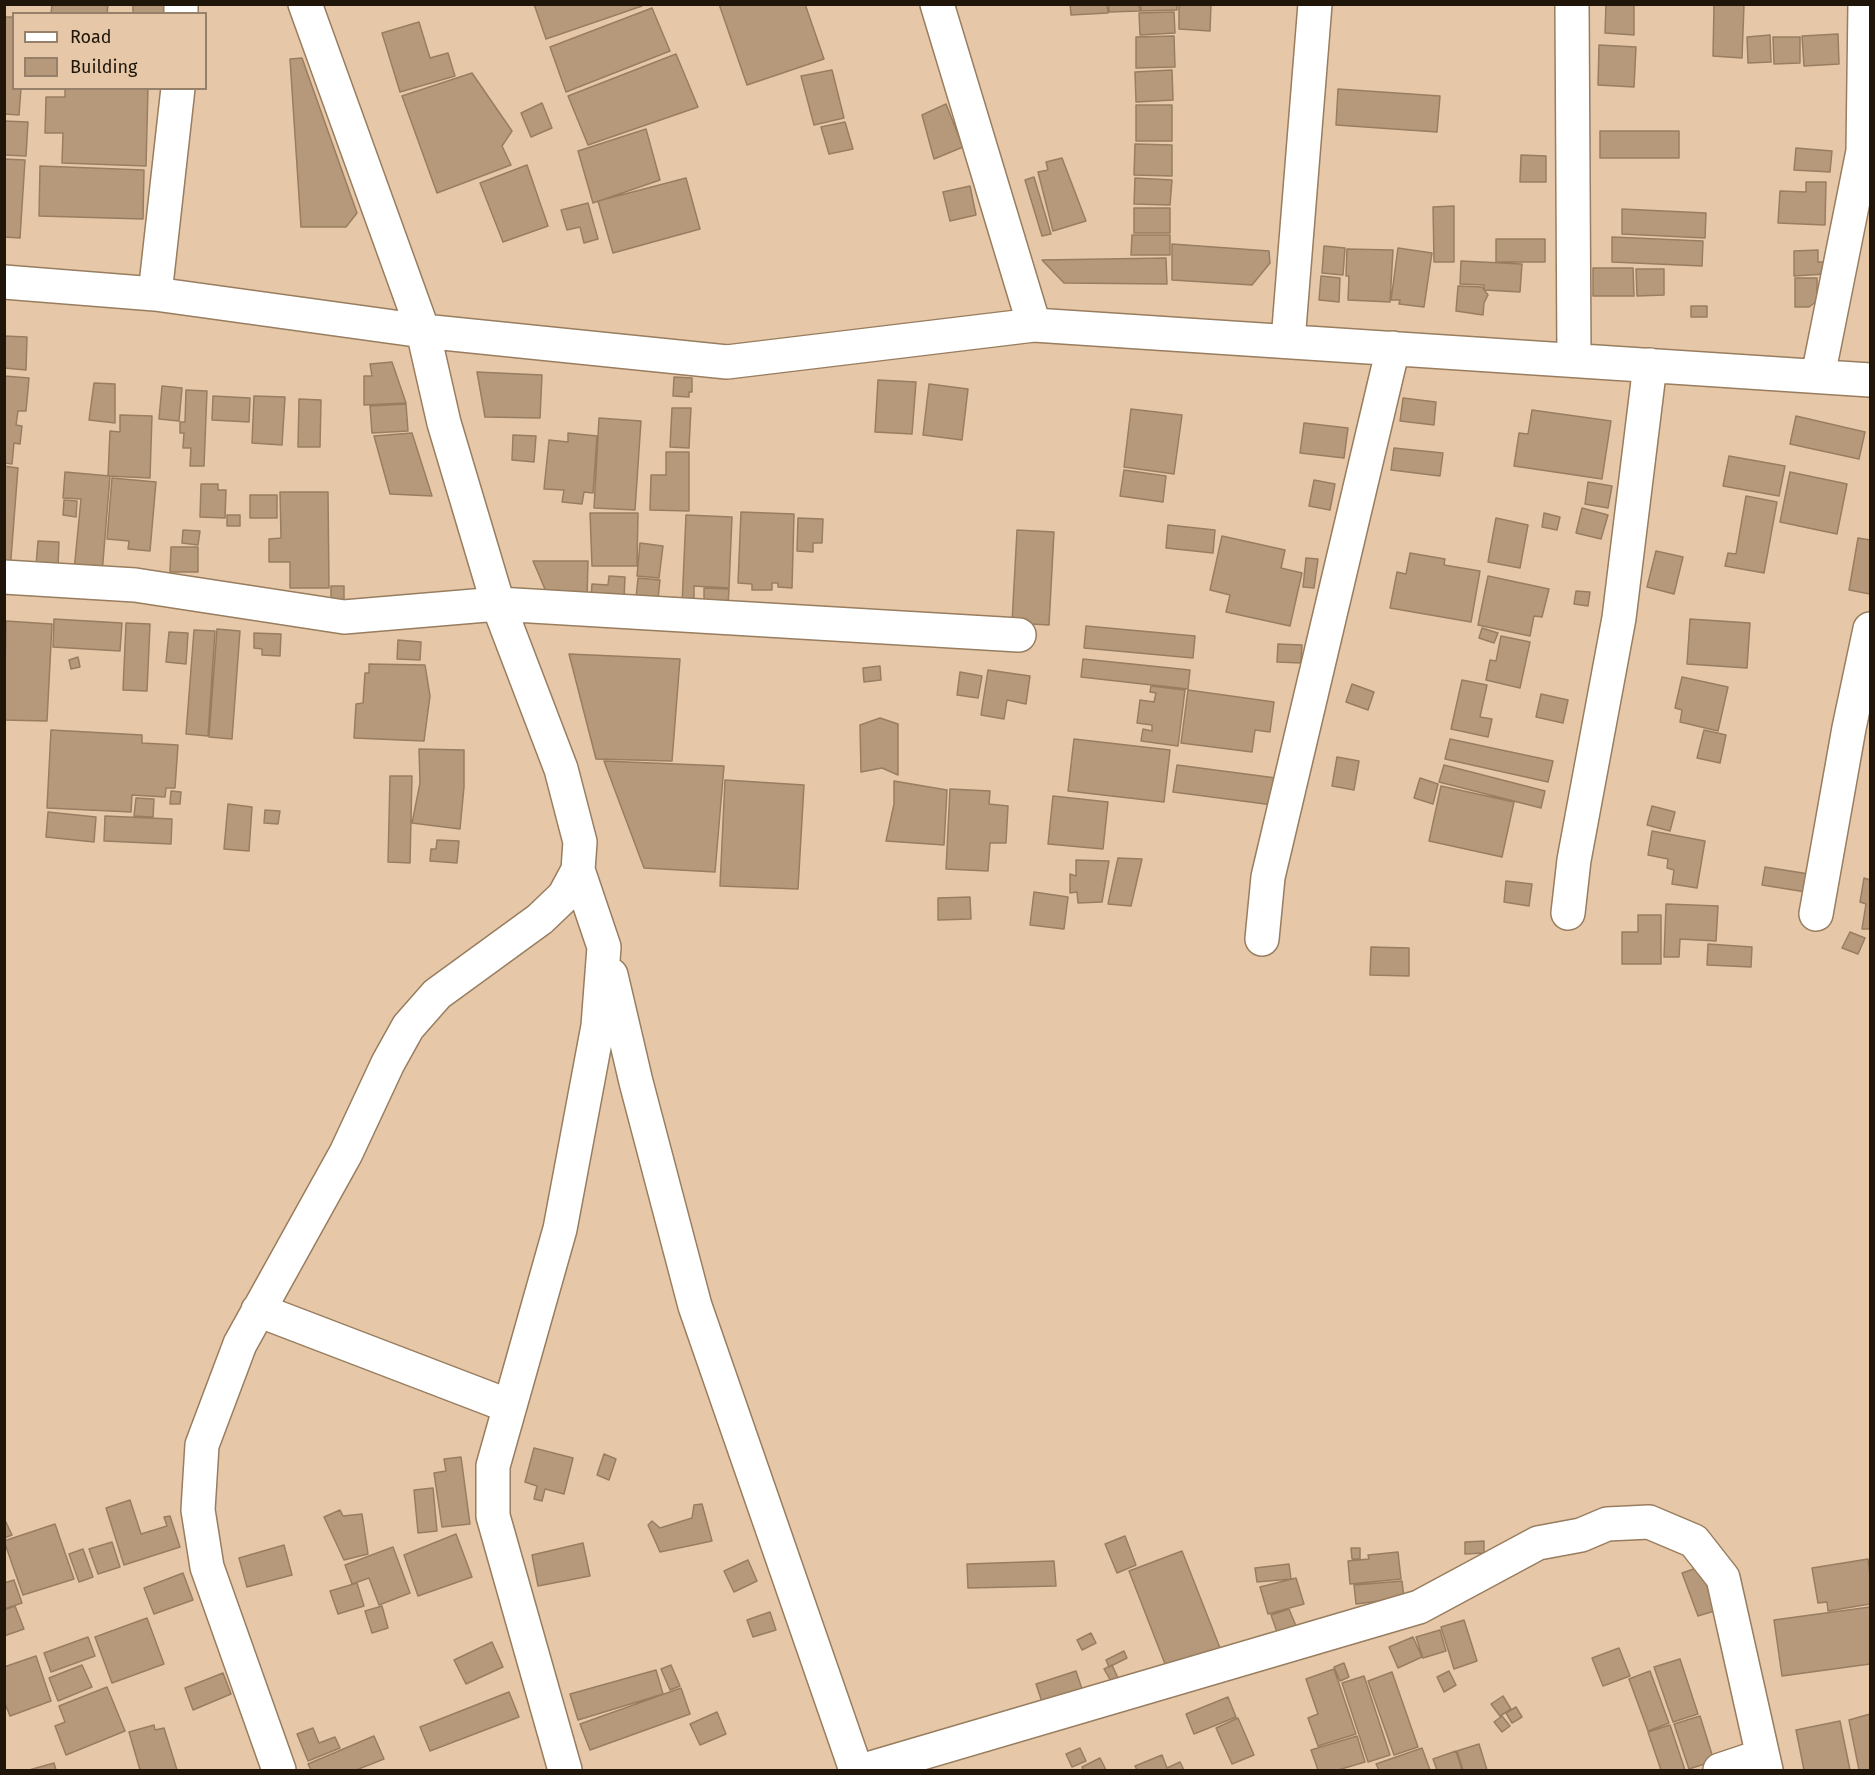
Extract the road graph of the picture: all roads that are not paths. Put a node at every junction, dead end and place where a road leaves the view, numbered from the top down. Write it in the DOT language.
graph roads {
  1 [pos="305,4"];
  2 [pos="937,4"];
  3 [pos="1315,4"];
  4 [pos="1572,4"];
  5 [pos="1865,4"];
  6 [pos="178,90"];
  7 [pos="4,282"];
  8 [pos="155,294"];
  9 [pos="1034,325"];
  10 [pos="423,331"];
  11 [pos="1288,341"];
  12 [pos="1393,348"];
  13 [pos="1574,360"];
  14 [pos="1650,365"];
  15 [pos="1818,376"];
  16 [pos="1870,380"];
  17 [pos="4,578"];
  18 [pos="498,604"];
  19 [pos="1870,629"];
  20 [pos="1019,635"];
  21 [pos="578,870"];
  22 [pos="1568,913"];
  23 [pos="1816,914"];
  24 [pos="1262,939"];
  25 [pos="604,947"];
  26 [pos="258,1310"];
  27 [pos="509,1406"];
  28 [pos="1764,1763"];
  29 [pos="279,1770"];
  30 [pos="565,1770"];
  31 [pos="856,1770"];
  32 [pos="864,1770"];
  33 [pos="1720,1770"];
  1 -- 10 [label="street"];
  2 -- 9 [label="street"];
  3 -- 11 [label="street"];
  4 -- 13 [label="street"];
  5 -- 15 [label="street"];
  6 -- 8 [label="street"];
  7 -- 8 [label="street"];
  8 -- 10 [label="street"];
  9 -- 10 [label="street"];
  9 -- 11 [label="street"];
  10 -- 18 [label="street"];
  11 -- 12 [label="street"];
  12 -- 13 [label="street"];
  12 -- 24 [label="street"];
  13 -- 14 [label="street"];
  14 -- 15 [label="street"];
  14 -- 22 [label="street"];
  15 -- 16 [label="street"];
  17 -- 18 [label="street"];
  18 -- 20 [label="street"];
  18 -- 21 [label="street"];
  19 -- 23 [label="street"];
  21 -- 25 [label="street"];
  21 -- 26 [label="street"];
  25 -- 27 [label="street"];
  25 -- 31 [label="street"];
  26 -- 27 [label="street"];
  26 -- 29 [label="street"];
  27 -- 30 [label="street"];
  28 -- 32 [label="street"];
  28 -- 33 [label="street"];
}
